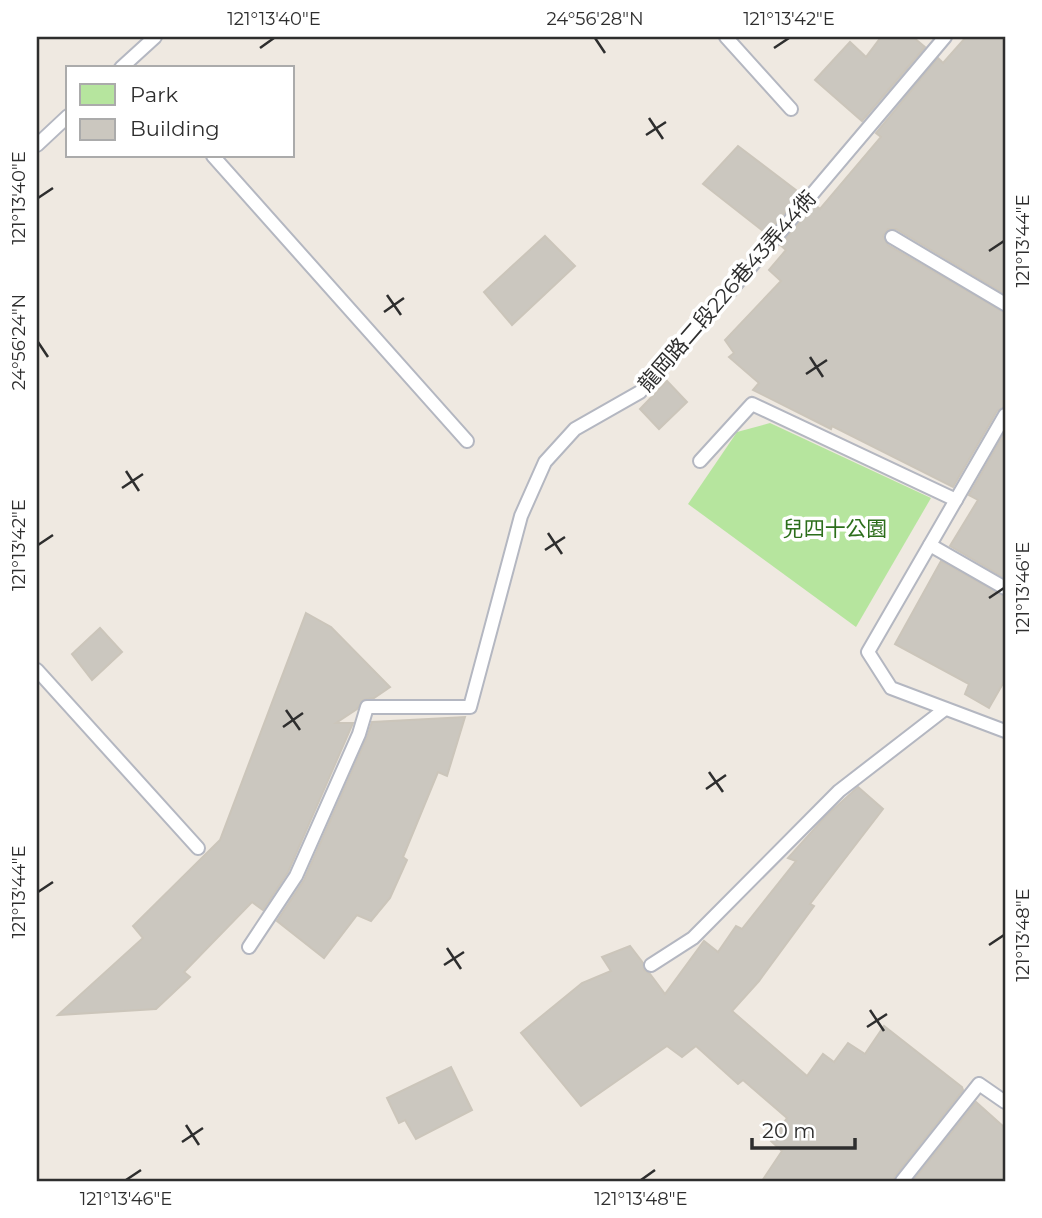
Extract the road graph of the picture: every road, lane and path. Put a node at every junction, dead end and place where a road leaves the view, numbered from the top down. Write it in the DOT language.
graph roads {
  1 [pos="155,37"];
  2 [pos="726,37"];
  3 [pos="945,37"];
  4 [pos="128,66"];
  5 [pos="791,109"];
  6 [pos="66,118"];
  7 [pos="37,145"];
  8 [pos="216,158"];
  9 [pos="892,237"];
  10 [pos="1005,304"];
  11 [pos="1005,415"];
  12 [pos="467,441"];
  13 [pos="700,461"];
  14 [pos="956,500"];
  15 [pos="930,545"];
  16 [pos="1005,588"];
  17 [pos="37,670"];
  18 [pos="944,709"];
  19 [pos="1005,731"];
  20 [pos="198,848"];
  21 [pos="249,947"];
  22 [pos="651,965"];
  23 [pos="1005,1102"];
  24 [pos="902,1181"];
  1 -- 4 [label="lane"];
  2 -- 5 [label="lane"];
  3 -- 21 [label="lane, 龍岡路二段226巷43弄44衖"];
  6 -- 7 [label="lane"];
  8 -- 12 [label="lane"];
  9 -- 10 [label="lane"];
  11 -- 14 [label="lane"];
  13 -- 14 [label="lane"];
  14 -- 15 [label="lane"];
  15 -- 16 [label="lane"];
  15 -- 18 [label="lane"];
  17 -- 20 [label="lane"];
  18 -- 19 [label="lane"];
  18 -- 22 [label="lane"];
  23 -- 24 [label="lane"];
}
